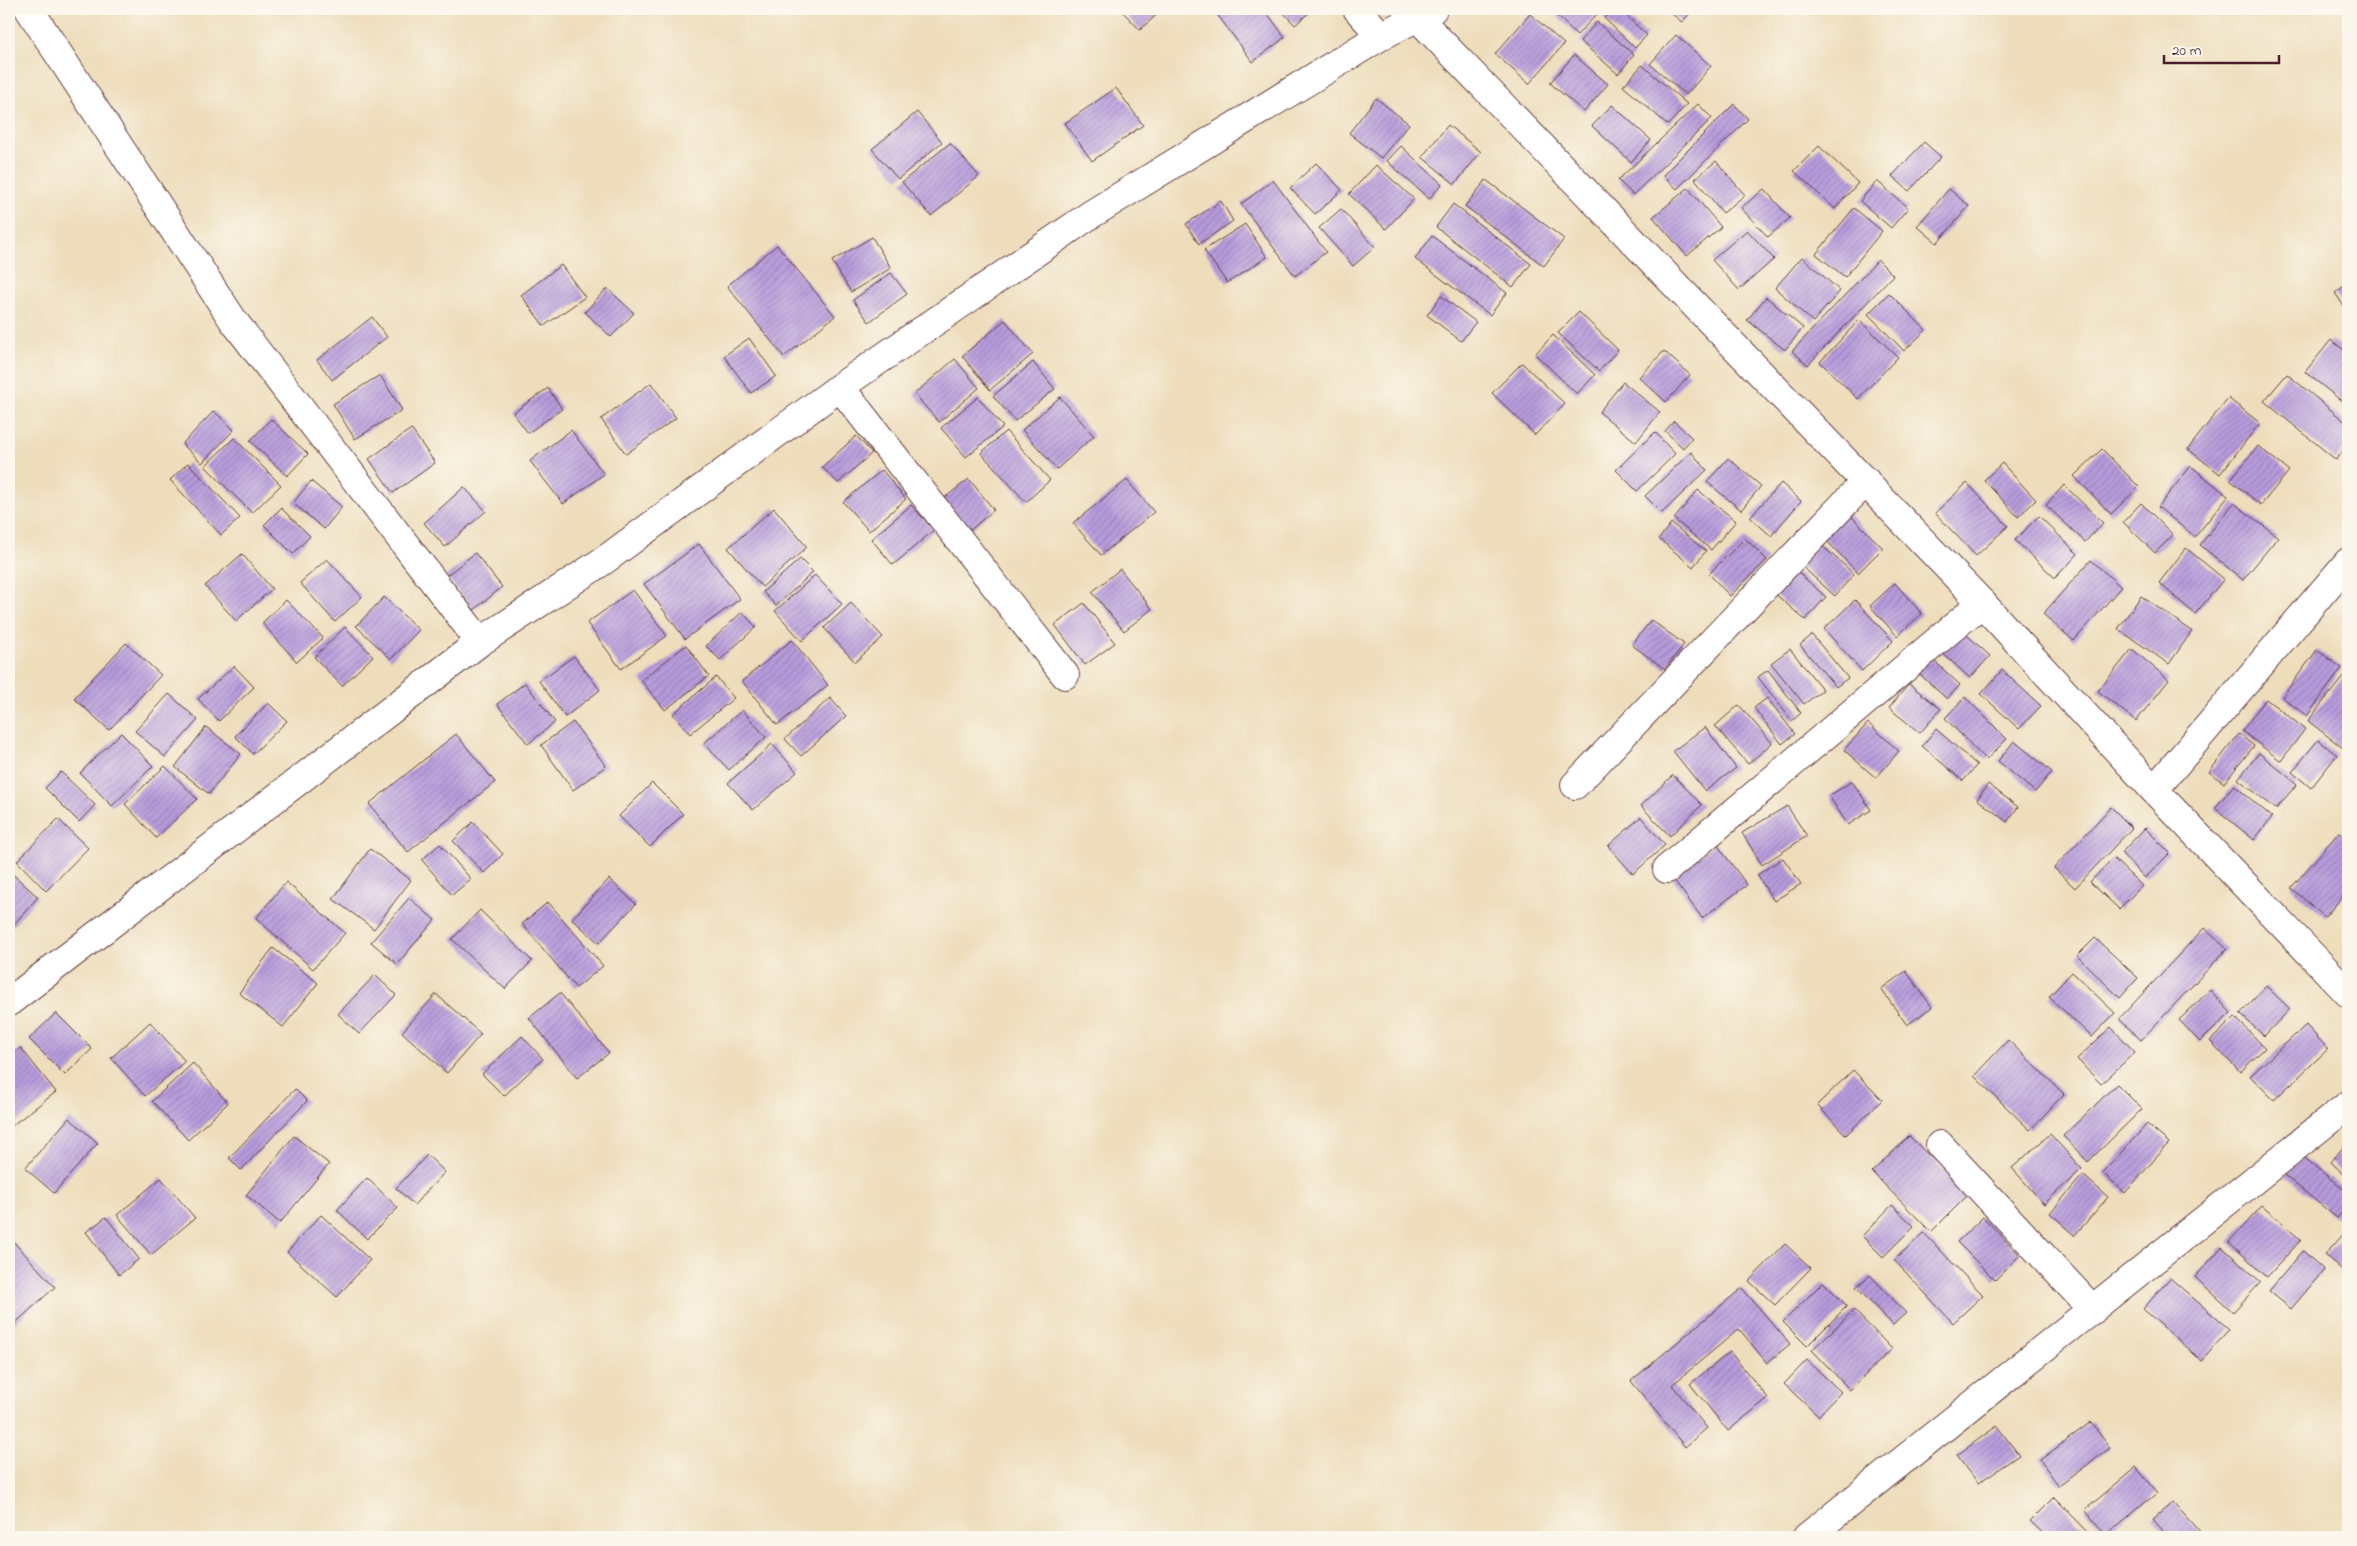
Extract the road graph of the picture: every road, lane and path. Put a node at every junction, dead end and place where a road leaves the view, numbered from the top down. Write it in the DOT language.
graph roads {
  1 [pos="29,9"];
  2 [pos="1358,9"];
  3 [pos="1425,13"];
  4 [pos="1381,36"];
  5 [pos="840,387"];
  6 [pos="1866,481"];
  7 [pos="2348,562"];
  8 [pos="1982,603"];
  9 [pos="480,642"];
  10 [pos="1065,675"];
  11 [pos="1575,785"];
  12 [pos="2154,790"];
  13 [pos="1667,870"];
  14 [pos="2348,992"];
  15 [pos="9,1002"];
  16 [pos="2348,1105"];
  17 [pos="1940,1145"];
  18 [pos="2093,1310"];
  19 [pos="1807,1537"];
  1 -- 9 [label="street"];
  2 -- 4 [label="street"];
  3 -- 4 [label="street"];
  3 -- 6 [label="street"];
  4 -- 5 [label="street"];
  5 -- 9 [label="street"];
  5 -- 10 [label="street"];
  6 -- 8 [label="street"];
  6 -- 11 [label="street"];
  7 -- 12 [label="street"];
  8 -- 12 [label="street"];
  8 -- 13 [label="street"];
  9 -- 15 [label="street"];
  12 -- 14 [label="street"];
  16 -- 18 [label="street"];
  17 -- 18 [label="street"];
  18 -- 19 [label="street"];
}
